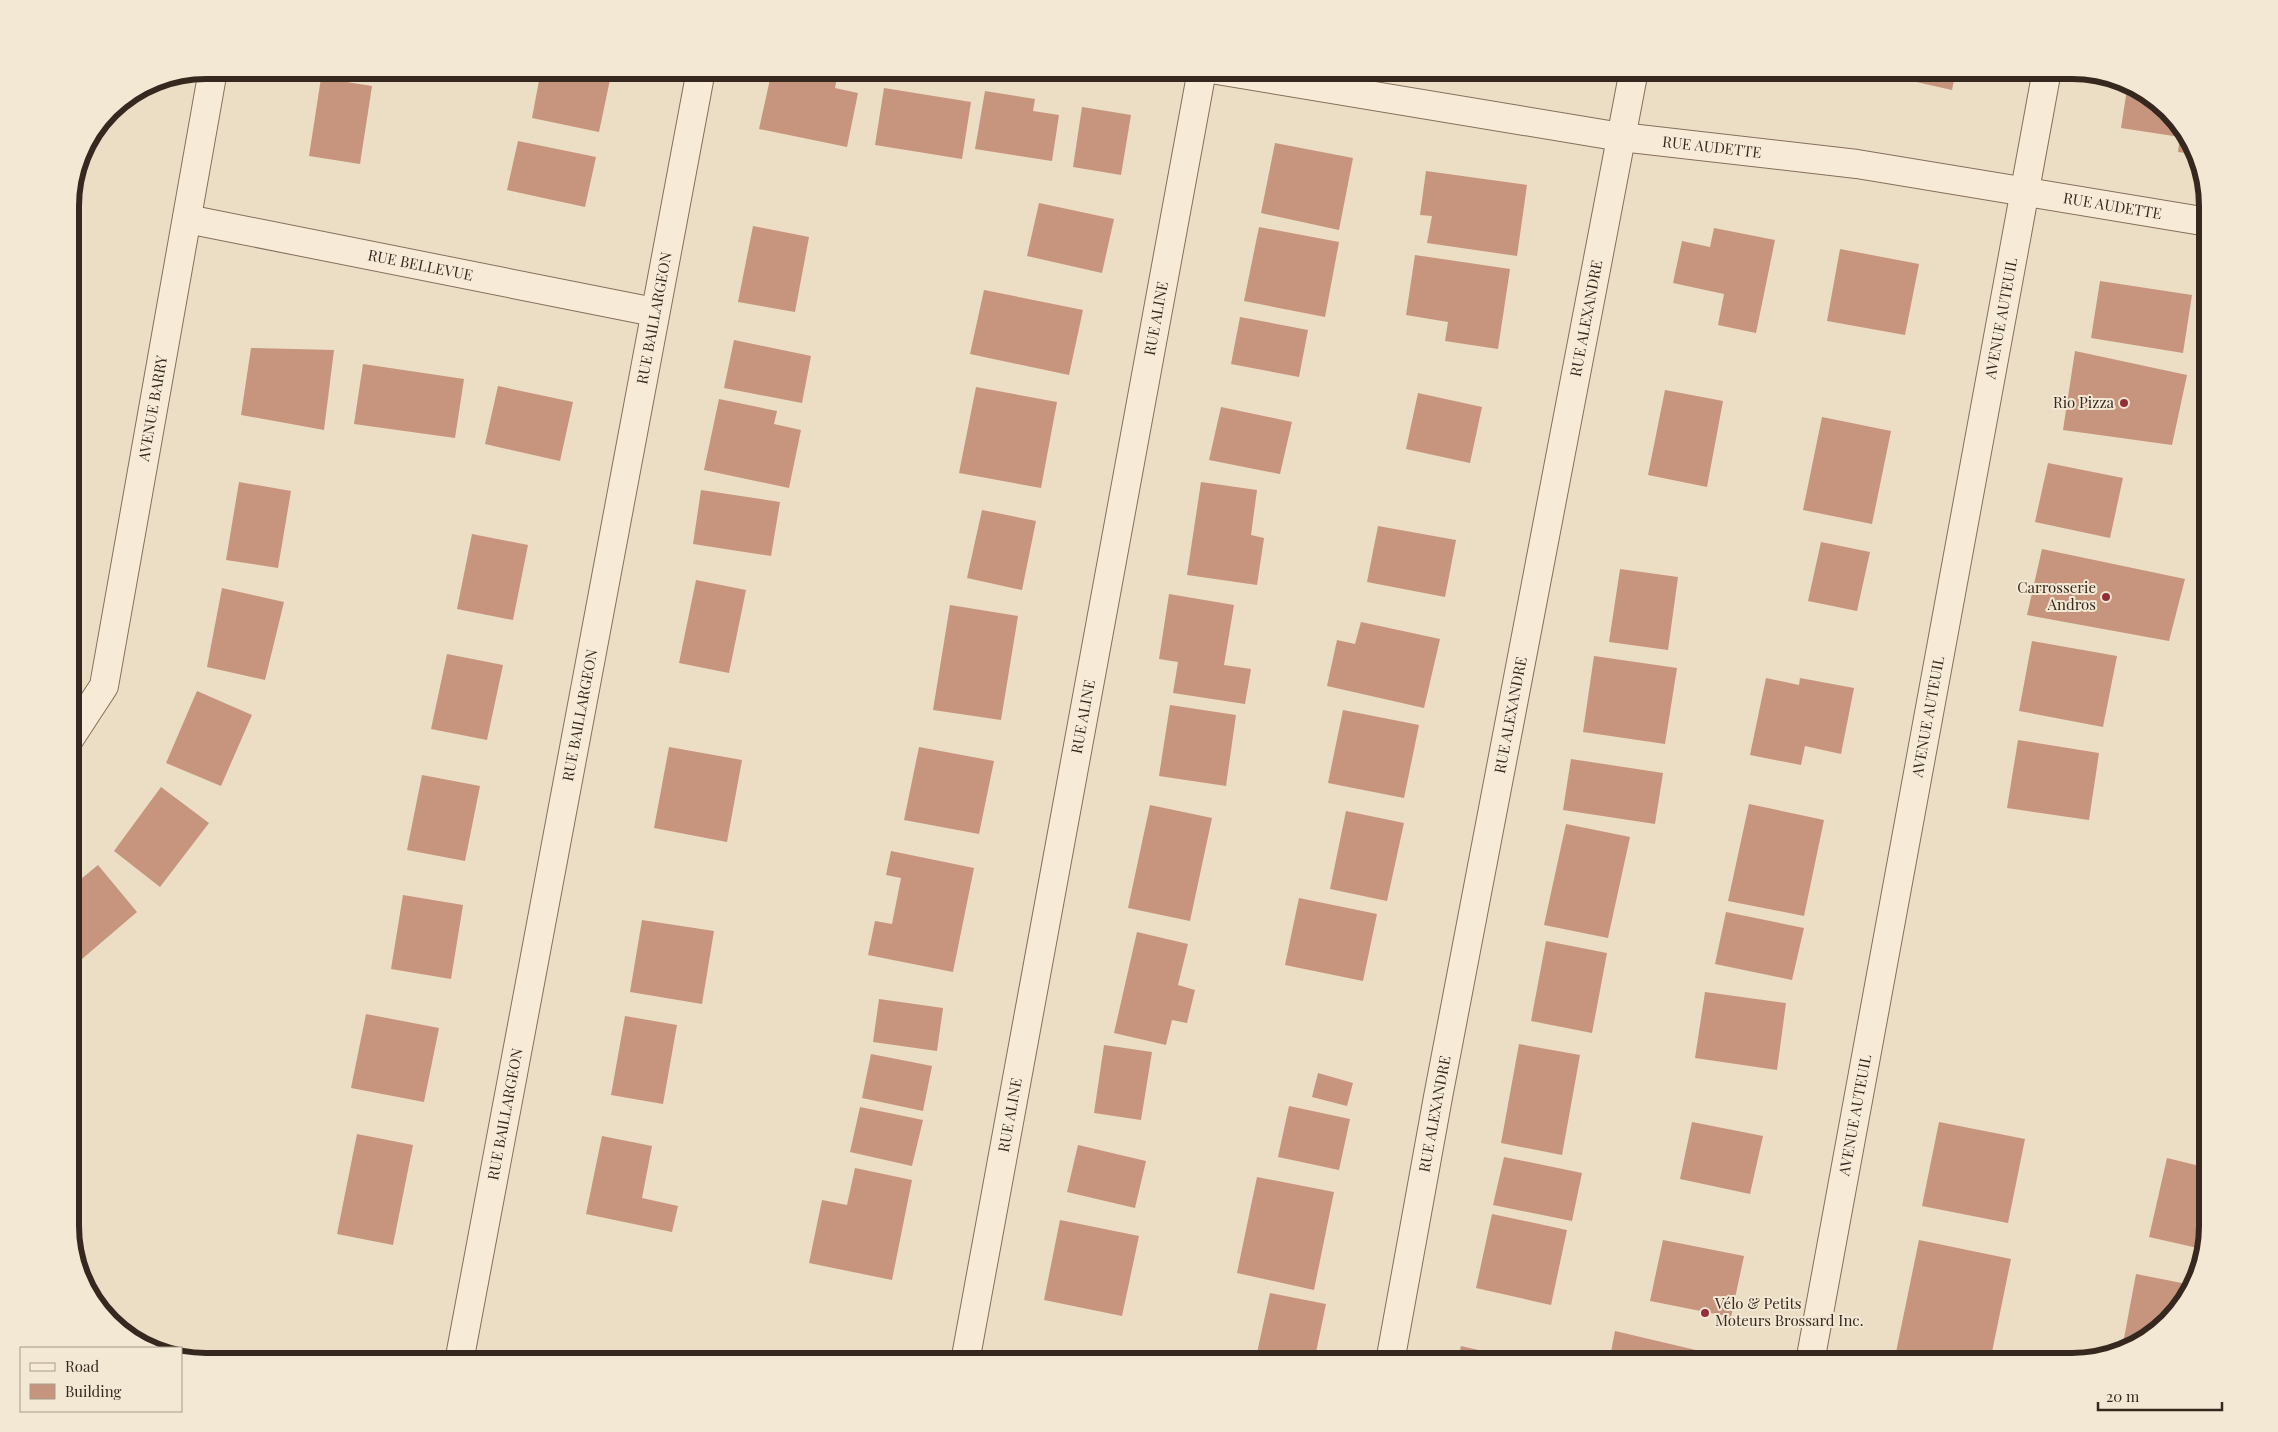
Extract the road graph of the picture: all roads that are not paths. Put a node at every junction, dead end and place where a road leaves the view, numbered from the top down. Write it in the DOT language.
graph roads {
  1 [pos="211,79"];
  2 [pos="699,79"];
  3 [pos="1200,79"];
  4 [pos="1271,79"];
  5 [pos="1632,79"];
  6 [pos="2045,79"];
  7 [pos="1621,137"];
  8 [pos="2024,192"];
  9 [pos="187,219"];
  10 [pos="2199,221"];
  11 [pos="654,312"];
  12 [pos="79,724"];
  13 [pos="462,1353"];
  14 [pos="967,1353"];
  15 [pos="1392,1353"];
  16 [pos="1812,1353"];
  1 -- 9 [label="street, AVENUE BARRY"];
  2 -- 11 [label="street, RUE BAILLARGEON"];
  3 -- 14 [label="street, RUE ALINE"];
  4 -- 7 [label="street, RUE AUDETTE"];
  5 -- 7 [label="street, RUE ALEXANDRE"];
  6 -- 8 [label="street, AVENUE AUTEUIL"];
  7 -- 8 [label="street, RUE AUDETTE"];
  7 -- 15 [label="street, RUE ALEXANDRE"];
  8 -- 10 [label="street, RUE AUDETTE"];
  8 -- 16 [label="street, AVENUE AUTEUIL"];
  9 -- 11 [label="street, RUE BELLEVUE"];
  9 -- 12 [label="street, AVENUE BARRY"];
  11 -- 13 [label="street, RUE BAILLARGEON"];
}
